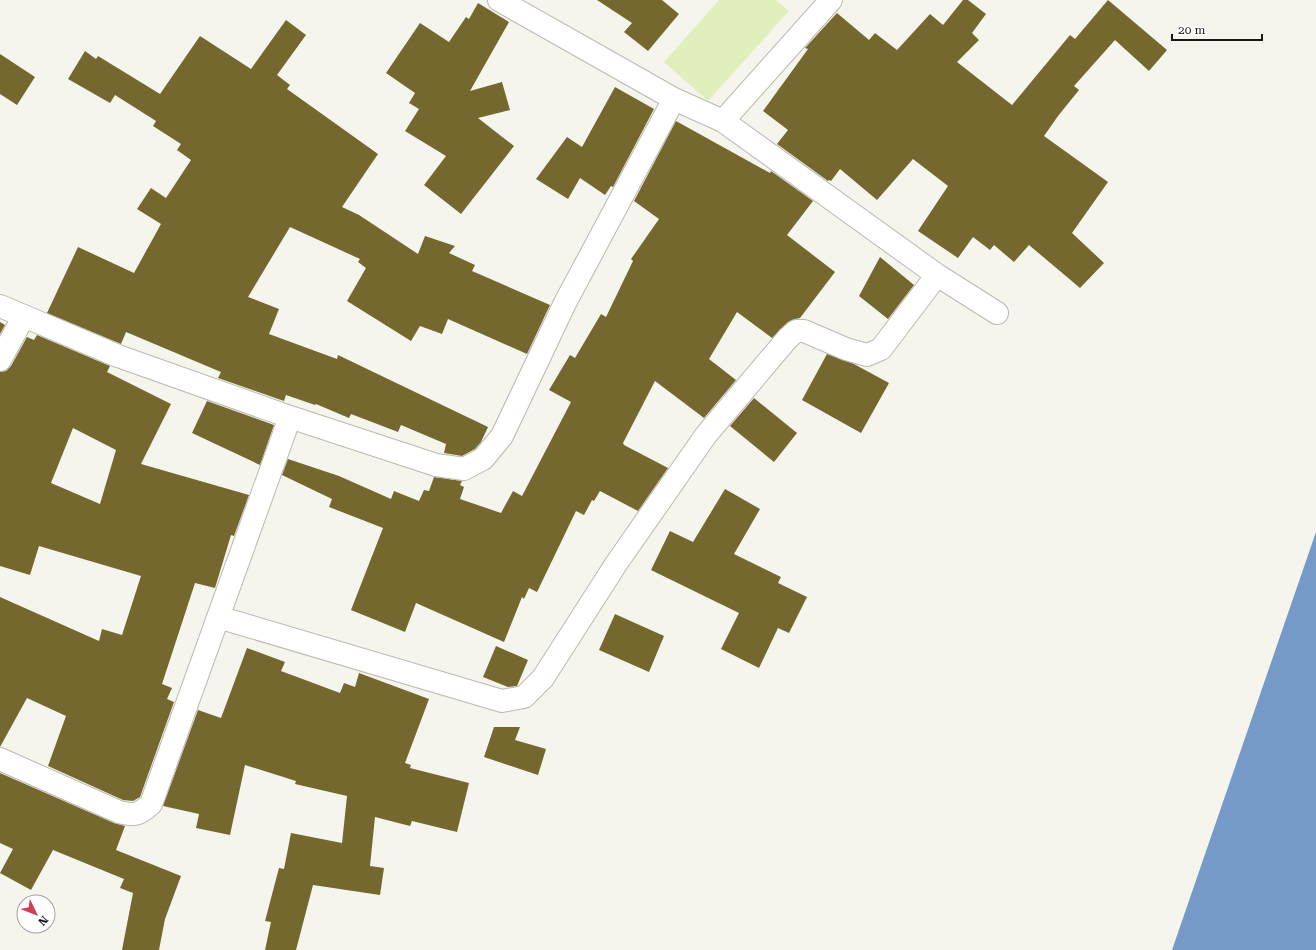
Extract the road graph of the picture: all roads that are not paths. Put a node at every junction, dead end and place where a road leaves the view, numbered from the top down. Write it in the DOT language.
graph roads {
  1 [pos="499,0"];
  2 [pos="831,0"];
  3 [pos="674,99"];
  4 [pos="723,121"];
  5 [pos="937,275"];
  6 [pos="0,306"];
  7 [pos="998,313"];
  8 [pos="24,316"];
  9 [pos="0,360"];
  10 [pos="290,418"];
  11 [pos="218,617"];
  12 [pos="0,759"];
  1 -- 3 [label="street"];
  2 -- 4 [label="street"];
  3 -- 4 [label="street"];
  3 -- 10 [label="street"];
  4 -- 5 [label="street"];
  5 -- 7 [label="street"];
  5 -- 11 [label="street"];
  6 -- 8 [label="street"];
  8 -- 9 [label="street"];
  8 -- 10 [label="street"];
  10 -- 11 [label="street"];
  11 -- 12 [label="street"];
}
